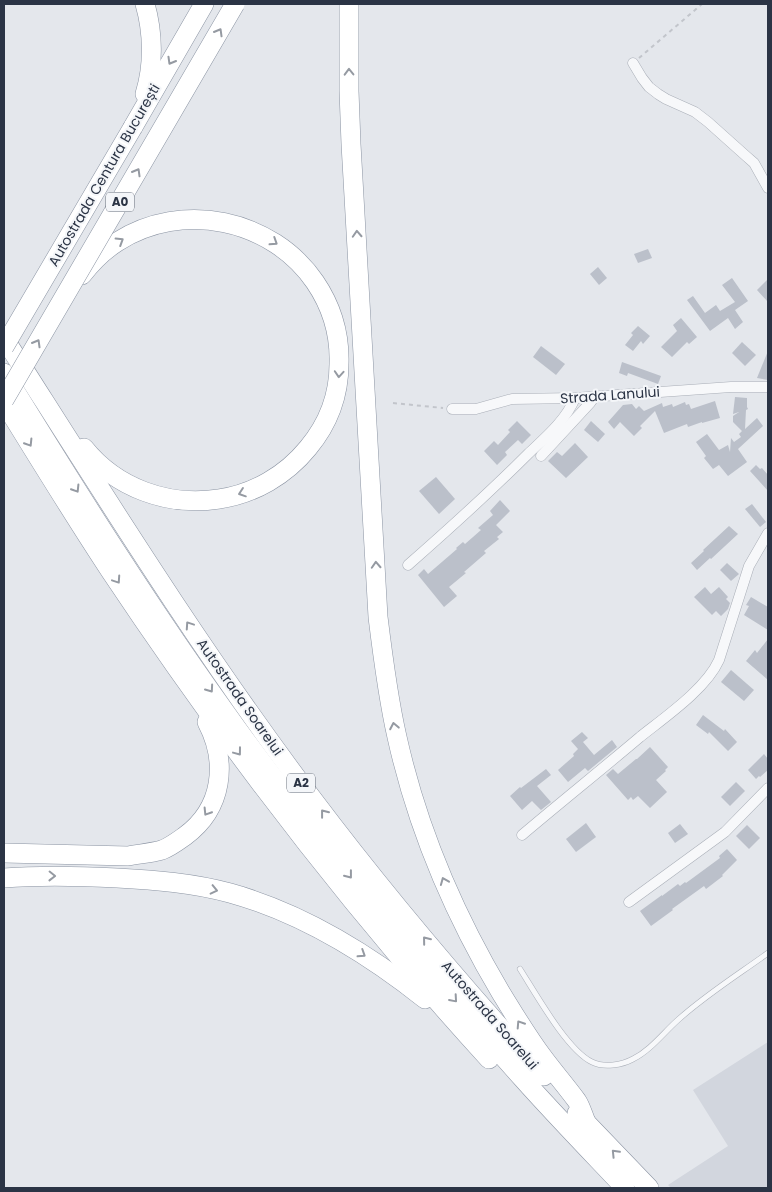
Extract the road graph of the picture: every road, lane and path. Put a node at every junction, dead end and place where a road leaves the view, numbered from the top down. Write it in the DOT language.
graph roads {
  1 [pos="145,4"];
  2 [pos="204,4"];
  3 [pos="235,4"];
  4 [pos="349,4"];
  5 [pos="702,4"];
  6 [pos="633,63"];
  7 [pos="133,127"];
  8 [pos="767,186"];
  9 [pos="62,300"];
  10 [pos="4,338"];
  11 [pos="4,347"];
  12 [pos="4,373"];
  13 [pos="768,387"];
  14 [pos="595,396"];
  15 [pos="575,398"];
  16 [pos="4,401"];
  17 [pos="44,401"];
  18 [pos="394,403"];
  19 [pos="452,409"];
  20 [pos="541,456"];
  21 [pos="768,533"];
  22 [pos="408,565"];
  23 [pos="169,656"];
  24 [pos="768,788"];
  25 [pos="522,834"];
  26 [pos="4,853"];
  27 [pos="4,878"];
  28 [pos="629,902"];
  29 [pos="768,953"];
  30 [pos="520,969"];
  31 [pos="459,1026"];
  32 [pos="586,1122"];
  33 [pos="624,1188"];
  34 [pos="649,1188"];
  1 -- 7 [label="highway"];
  2 -- 7 [label="highway, Autostrada Centura București / A0, one-way"];
  9 -- 3 [label="highway, Autostrada Centura București / A0, one-way, bridge"];
  32 -- 4 [label="highway, one-way"];
  5 -- 6 [label="path"];
  6 -- 8 [label="street"];
  7 -- 11 [label="highway, Autostrada Centura București / A0, bridge"];
  16 -- 9 [label="highway, Autostrada Centura București / A0, one-way, bridge"];
  9 -- 17 [label="highway, one-way, bridge"];
  10 -- 17 [label="highway, Autostrada Soarelui / A2"];
  12 -- 33 [label="highway, Autostrada Soarelui / A2, one-way"];
  13 -- 14 [label="street, Strada Lanului"];
  14 -- 15 [label="street, Strada Lanului"];
  14 -- 20 [label="street"];
  15 -- 19 [label="street, Strada Lanului"];
  15 -- 22 [label="street"];
  16 -- 23 [label="highway, one-way"];
  32 -- 17 [label="highway, Autostrada Soarelui / A2, one-way"];
  18 -- 19 [label="path"];
  21 -- 25 [label="street"];
  23 -- 26 [label="highway, one-way"];
  23 -- 31 [label="highway, one-way"];
  24 -- 28 [label="street"];
  27 -- 31 [label="highway, one-way"];
  29 -- 30 [label="lane"];
  31 -- 33 [label="highway"];
  34 -- 32 [label="highway, Autostrada Soarelui / A2, one-way"];
}
